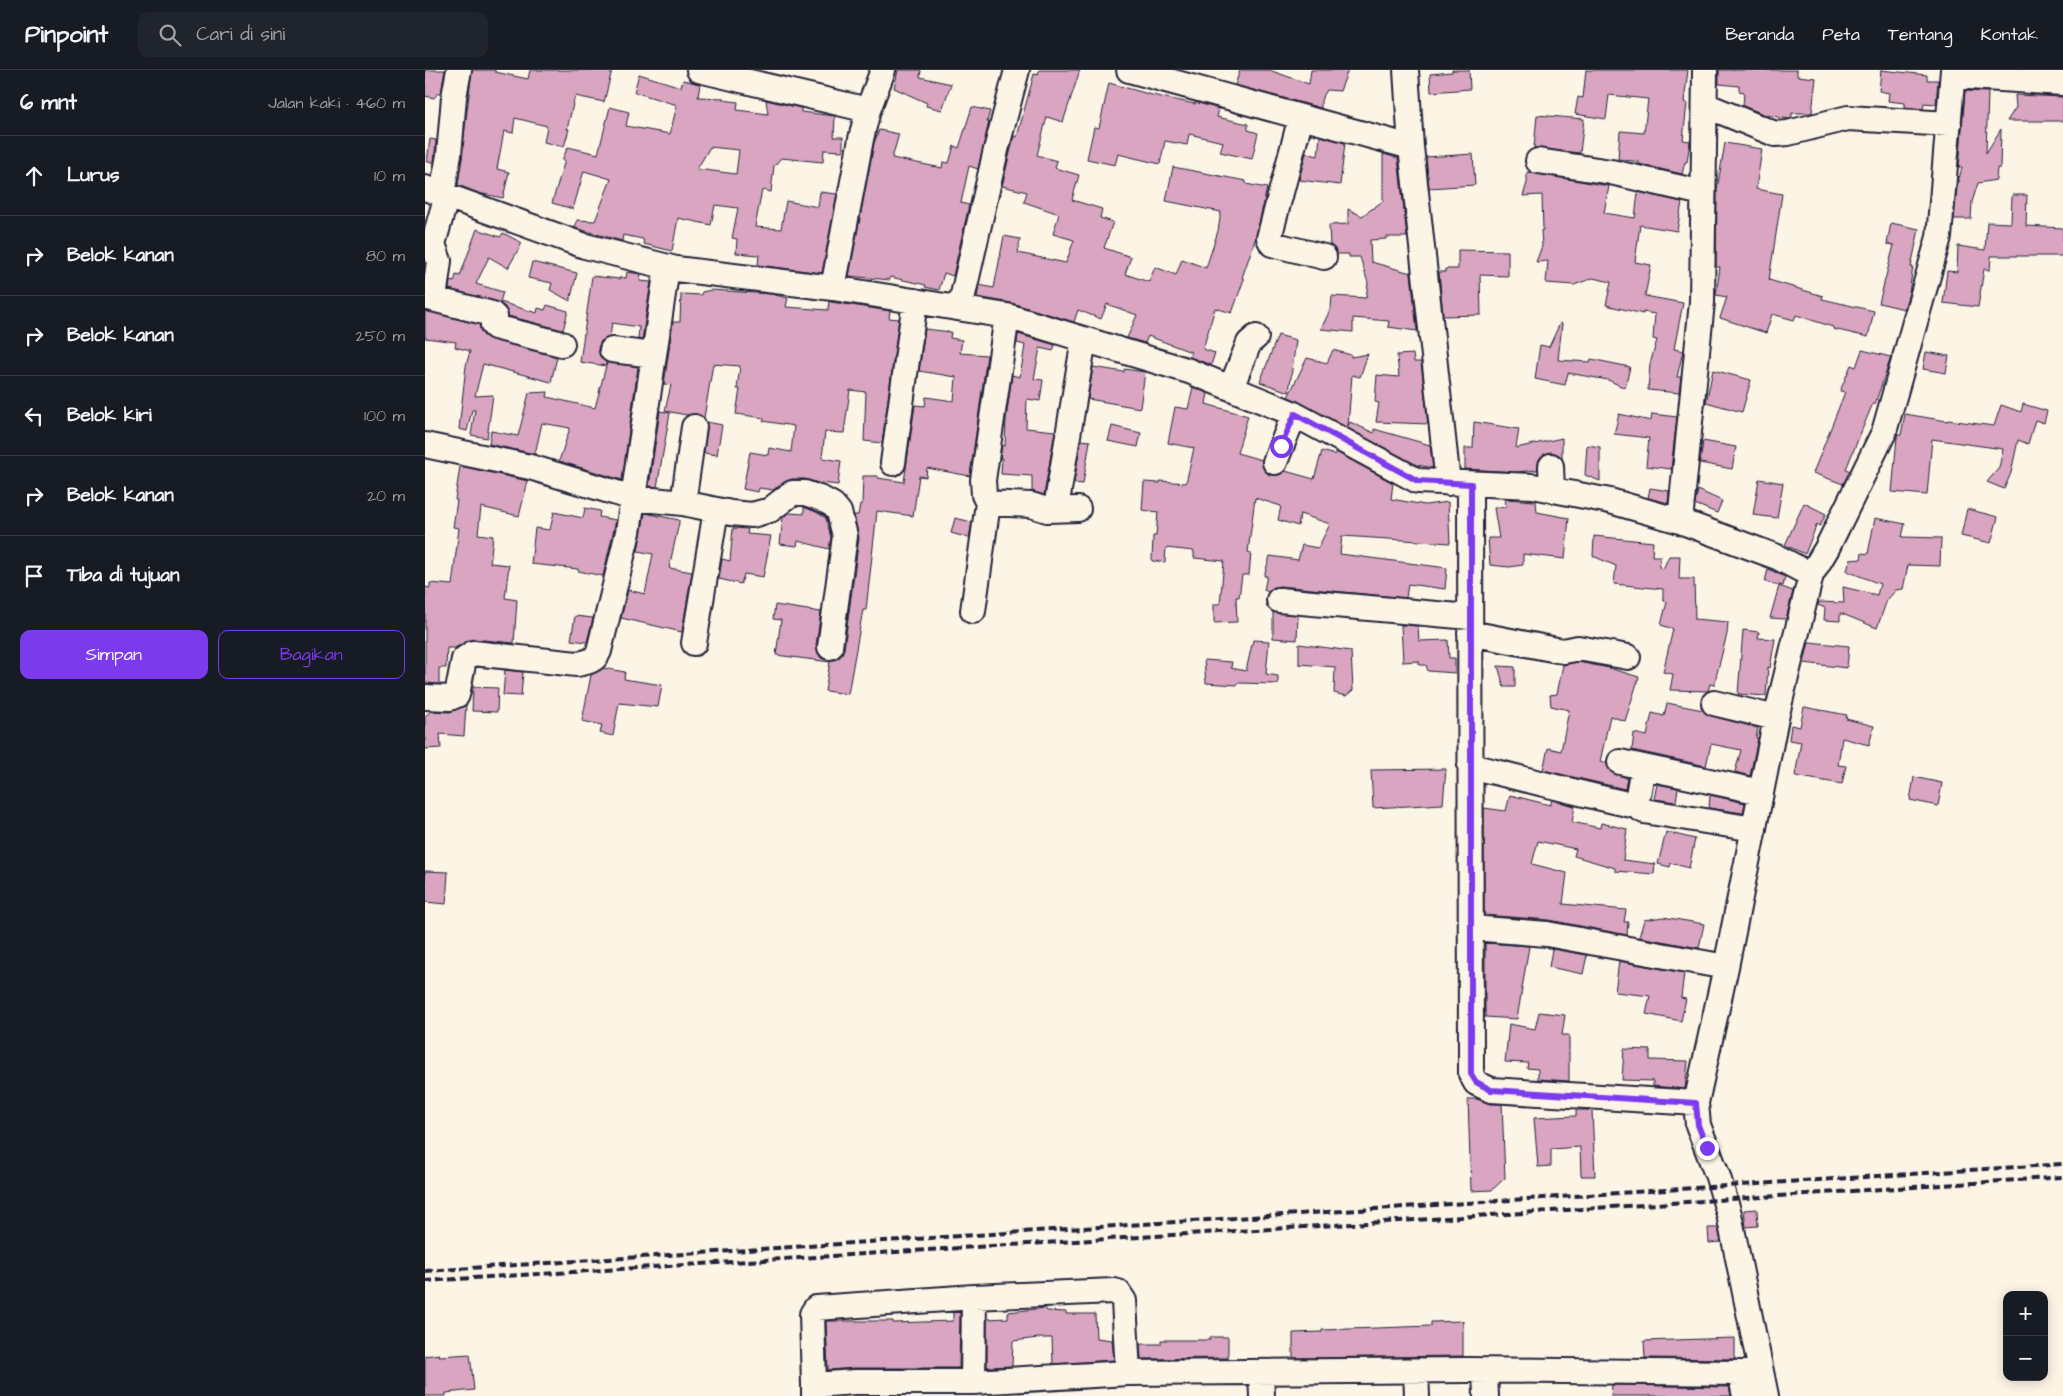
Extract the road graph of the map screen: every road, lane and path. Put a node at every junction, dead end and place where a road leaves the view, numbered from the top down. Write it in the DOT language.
graph roads {
  1 [pos="459,70"];
  2 [pos="699,70"];
  3 [pos="883,70"];
  4 [pos="1017,70"];
  5 [pos="1129,70"];
  6 [pos="1406,70"];
  7 [pos="1705,70"];
  8 [pos="1953,73"];
  9 [pos="1174,76"];
  10 [pos="2063,83"];
  11 [pos="1705,105"];
  12 [pos="868,110"];
  13 [pos="1301,117"];
  14 [pos="1949,124"];
  15 [pos="1411,147"];
  16 [pos="1538,161"];
  17 [pos="438,192"];
  18 [pos="1703,193"];
  19 [pos="1324,257"];
  20 [pos="667,267"];
  21 [pos="833,288"];
  22 [pos="429,298"];
  23 [pos="915,301"];
  24 [pos="960,308"];
  25 [pos="1007,316"];
  26 [pos="1256,336"];
  27 [pos="1084,339"];
  28 [pos="562,344"];
  29 [pos="612,350"];
  30 [pos="654,355"];
  31 [pos="1231,388"];
  32 [pos="1295,414"];
  33 [pos="693,428"];
  34 [pos="425,444"];
  35 [pos="1275,462"];
  36 [pos="893,463"];
  37 [pos="1459,483"];
  38 [pos="633,498"];
  39 [pos="683,503"];
  40 [pos="988,503"];
  41 [pos="716,510"];
  42 [pos="1680,521"];
  43 [pos="1811,575"];
  44 [pos="1279,600"];
  45 [pos="973,612"];
  46 [pos="1470,625"];
  47 [pos="694,643"];
  48 [pos="831,648"];
  49 [pos="1628,657"];
  50 [pos="425,697"];
  51 [pos="1714,703"];
  52 [pos="1776,718"];
  53 [pos="1620,762"];
  54 [pos="1470,766"];
  55 [pos="1643,767"];
  56 [pos="1761,792"];
  57 [pos="1636,806"];
  58 [pos="1754,829"];
  59 [pos="1471,928"];
  60 [pos="1726,968"];
  61 [pos="1696,1103"];
  62 [pos="974,1297"];
  63 [pos="1477,1370"];
  64 [pos="1416,1371"];
  65 [pos="1751,1372"];
  66 [pos="1128,1373"];
  67 [pos="1261,1373"];
  68 [pos="973,1382"];
  69 [pos="814,1390"];
  70 [pos="1261,1396"];
  71 [pos="1417,1396"];
  72 [pos="1486,1396"];
  73 [pos="1745,1396"];
  74 [pos="1767,1396"];
  1 -- 17 [label="street"];
  2 -- 12 [label="street"];
  3 -- 12 [label="street"];
  4 -- 24 [label="street"];
  5 -- 9 [label="street"];
  6 -- 15 [label="street"];
  7 -- 11 [label="street"];
  8 -- 10 [label="street"];
  8 -- 14 [label="street"];
  9 -- 13 [label="street"];
  11 -- 14 [label="street"];
  11 -- 18 [label="street"];
  12 -- 21 [label="street"];
  13 -- 15 [label="street"];
  13 -- 19 [label="street"];
  14 -- 43 [label="street"];
  15 -- 37 [label="street"];
  16 -- 18 [label="street"];
  17 -- 20 [label="street"];
  17 -- 22 [label="street"];
  18 -- 42 [label="street"];
  20 -- 21 [label="street"];
  20 -- 30 [label="street"];
  21 -- 23 [label="street"];
  22 -- 28 [label="street"];
  23 -- 24 [label="street"];
  23 -- 36 [label="street"];
  24 -- 25 [label="street"];
  25 -- 27 [label="street"];
  25 -- 40 [label="street"];
  26 -- 31 [label="street"];
  27 -- 31 [label="street"];
  27 -- 40 [label="street"];
  29 -- 30 [label="street"];
  30 -- 38 [label="street"];
  31 -- 32 [label="street"];
  32 -- 35 [label="street"];
  32 -- 37 [label="street"];
  33 -- 39 [label="street"];
  34 -- 38 [label="street"];
  37 -- 42 [label="street"];
  37 -- 46 [label="street"];
  38 -- 39 [label="street"];
  38 -- 50 [label="street"];
  39 -- 41 [label="street"];
  40 -- 45 [label="street"];
  41 -- 47 [label="street"];
  41 -- 48 [label="street"];
  42 -- 43 [label="street"];
  43 -- 52 [label="street"];
  44 -- 46 [label="street"];
  46 -- 49 [label="street"];
  46 -- 54 [label="street"];
  51 -- 52 [label="street"];
  52 -- 56 [label="street"];
  53 -- 55 [label="street"];
  54 -- 57 [label="street"];
  54 -- 59 [label="street"];
  55 -- 56 [label="street"];
  55 -- 57 [label="street"];
  56 -- 58 [label="street"];
  57 -- 58 [label="street"];
  58 -- 60 [label="street"];
  59 -- 60 [label="street"];
  59 -- 61 [label="street"];
  60 -- 61 [label="street"];
  61 -- 65 [label="street"];
  62 -- 66 [label="street"];
  62 -- 68 [label="street"];
  62 -- 69 [label="street"];
  63 -- 64 [label="street"];
  63 -- 65 [label="street"];
  63 -- 72 [label="street"];
  64 -- 67 [label="street"];
  64 -- 71 [label="street"];
  65 -- 73 [label="street"];
  65 -- 74 [label="street"];
  66 -- 67 [label="street"];
  66 -- 68 [label="street"];
  67 -- 70 [label="street"];
  68 -- 69 [label="street"];
}
